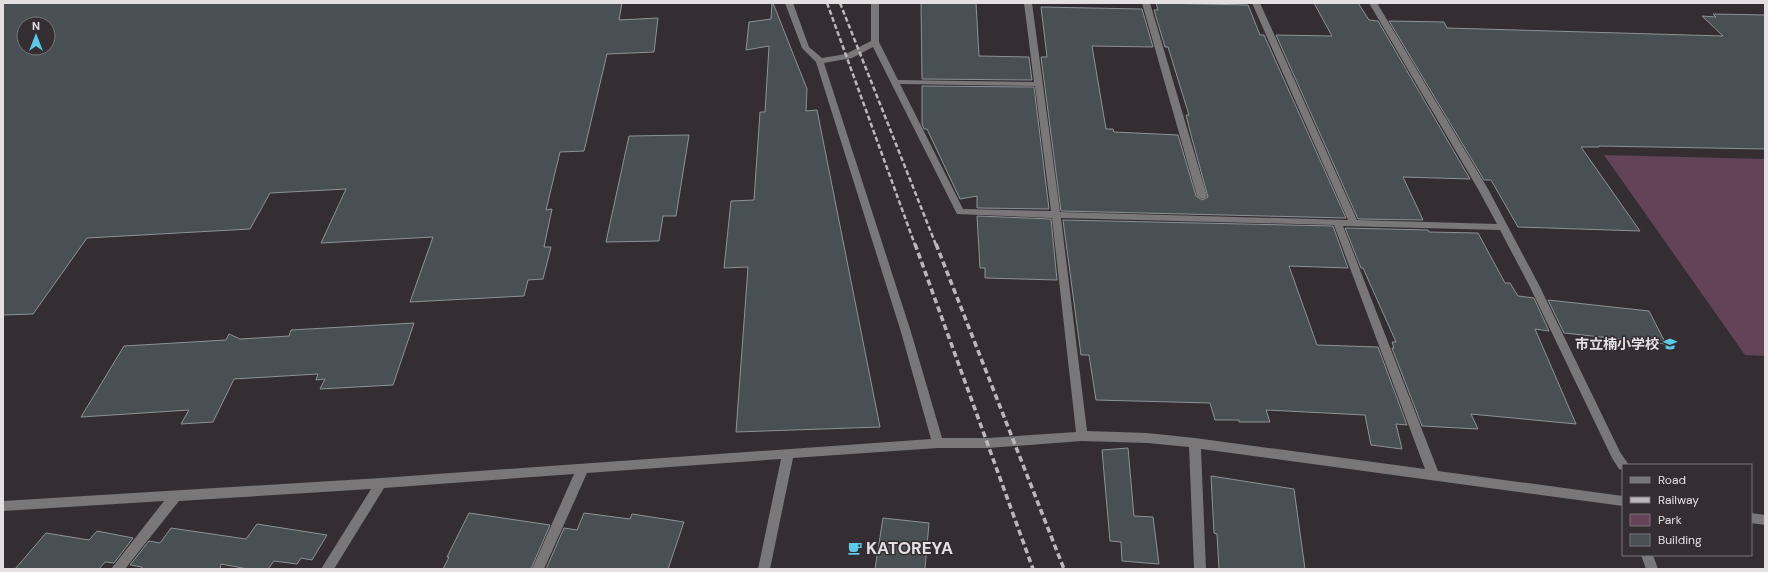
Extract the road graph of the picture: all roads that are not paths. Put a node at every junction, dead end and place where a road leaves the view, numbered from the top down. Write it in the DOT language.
graph roads {
  1 [pos="789,3"];
  2 [pos="875,3"];
  3 [pos="1028,3"];
  4 [pos="1146,3"];
  5 [pos="1256,3"];
  6 [pos="1373,3"];
  7 [pos="875,42"];
  8 [pos="820,61"];
  9 [pos="895,82"];
  10 [pos="1039,84"];
  11 [pos="1202,196"];
  12 [pos="1056,215"];
  13 [pos="1337,222"];
  14 [pos="1354,223"];
  15 [pos="1503,227"];
  16 [pos="1082,436"];
  17 [pos="938,443"];
  18 [pos="1195,443"];
  19 [pos="788,453"];
  20 [pos="1622,464"];
  21 [pos="583,468"];
  22 [pos="1434,476"];
  23 [pos="381,483"];
  24 [pos="176,495"];
  25 [pos="1622,501"];
  26 [pos="3,506"];
  27 [pos="1752,518"];
  28 [pos="1765,520"];
  29 [pos="1647,556"];
  30 [pos="117,569"];
  31 [pos="327,569"];
  32 [pos="538,569"];
  33 [pos="764,569"];
  34 [pos="1200,569"];
  35 [pos="1652,569"];
  1 -- 8 [label="street"];
  2 -- 7 [label="street"];
  3 -- 10 [label="street"];
  4 -- 11 [label="street"];
  5 -- 14 [label="street"];
  6 -- 15 [label="street"];
  7 -- 8 [label="street"];
  7 -- 9 [label="street"];
  8 -- 17 [label="street"];
  9 -- 10 [label="street"];
  9 -- 12 [label="street"];
  10 -- 12 [label="street"];
  12 -- 13 [label="street"];
  12 -- 16 [label="street"];
  13 -- 14 [label="street"];
  13 -- 22 [label="street"];
  14 -- 15 [label="street"];
  15 -- 20 [label="street"];
  16 -- 17 [label="street"];
  16 -- 18 [label="street"];
  17 -- 19 [label="street"];
  18 -- 22 [label="street"];
  18 -- 34 [label="street"];
  19 -- 21 [label="street"];
  19 -- 33 [label="street"];
  21 -- 23 [label="street"];
  21 -- 32 [label="street"];
  22 -- 25 [label="street"];
  23 -- 24 [label="street"];
  23 -- 31 [label="street"];
  24 -- 26 [label="street"];
  24 -- 30 [label="street"];
  27 -- 28 [label="street"];
  29 -- 35 [label="street"];
}
